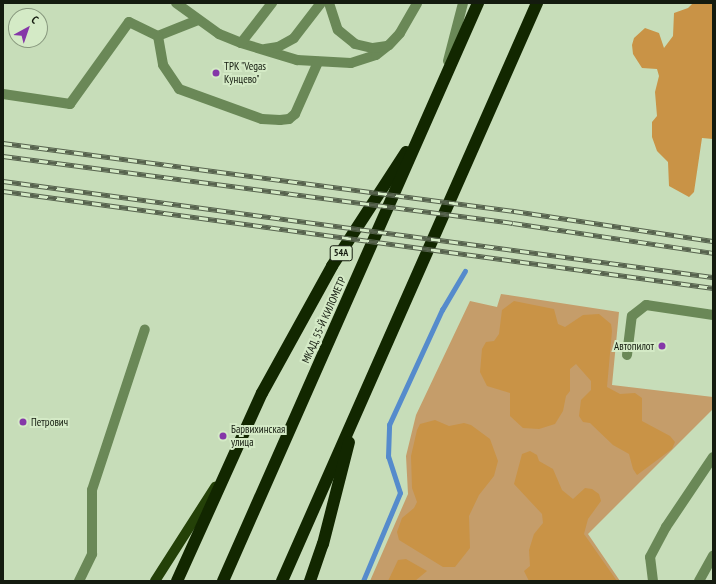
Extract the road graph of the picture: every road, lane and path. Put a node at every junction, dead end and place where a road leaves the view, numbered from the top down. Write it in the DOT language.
graph roads {
  1 [pos="176,3"];
  2 [pos="272,3"];
  3 [pos="321,3"];
  4 [pos="329,3"];
  5 [pos="417,3"];
  6 [pos="463,3"];
  7 [pos="478,3"];
  8 [pos="537,3"];
  9 [pos="198,20"];
  10 [pos="158,36"];
  11 [pos="241,43"];
  12 [pos="388,45"];
  13 [pos="261,50"];
  14 [pos="318,62"];
  15 [pos="443,81"];
  16 [pos="3,94"];
  17 [pos="427,119"];
  18 [pos="713,315"];
  19 [pos="145,329"];
  20 [pos="627,355"];
  21 [pos="357,408"];
  22 [pos="713,457"];
  23 [pos="221,479"];
  24 [pos="713,556"];
  25 [pos="79,581"];
  26 [pos="155,581"];
  27 [pos="177,581"];
  28 [pos="223,581"];
  29 [pos="282,581"];
  30 [pos="310,581"];
  31 [pos="653,581"];
  32 [pos="699,581"];
  1 -- 9 [label="street"];
  2 -- 11 [label="street"];
  3 -- 13 [label="street"];
  4 -- 12 [label="street"];
  5 -- 12 [label="street"];
  6 -- 15 [label="street"];
  7 -- 15 [label="highway, МКАД, 55-Й КИЛОМЕТР"];
  8 -- 21 [label="highway"];
  9 -- 10 [label="street"];
  9 -- 11 [label="street"];
  10 -- 14 [label="street"];
  10 -- 16 [label="street"];
  11 -- 13 [label="street"];
  12 -- 14 [label="street"];
  13 -- 14 [label="street"];
  15 -- 17 [label="highway, МКАД, 55-Й КИЛОМЕТР"];
  17 -- 23 [label="highway, 54А"];
  17 -- 28 [label="highway, МКАД, 55-Й КИЛОМЕТР"];
  18 -- 20 [label="street"];
  19 -- 25 [label="street"];
  21 -- 29 [label="highway"];
  21 -- 30 [label="highway"];
  22 -- 31 [label="street"];
  23 -- 26 [label="main road"];
  23 -- 27 [label="highway, 54А"];
  24 -- 32 [label="street"];
}
